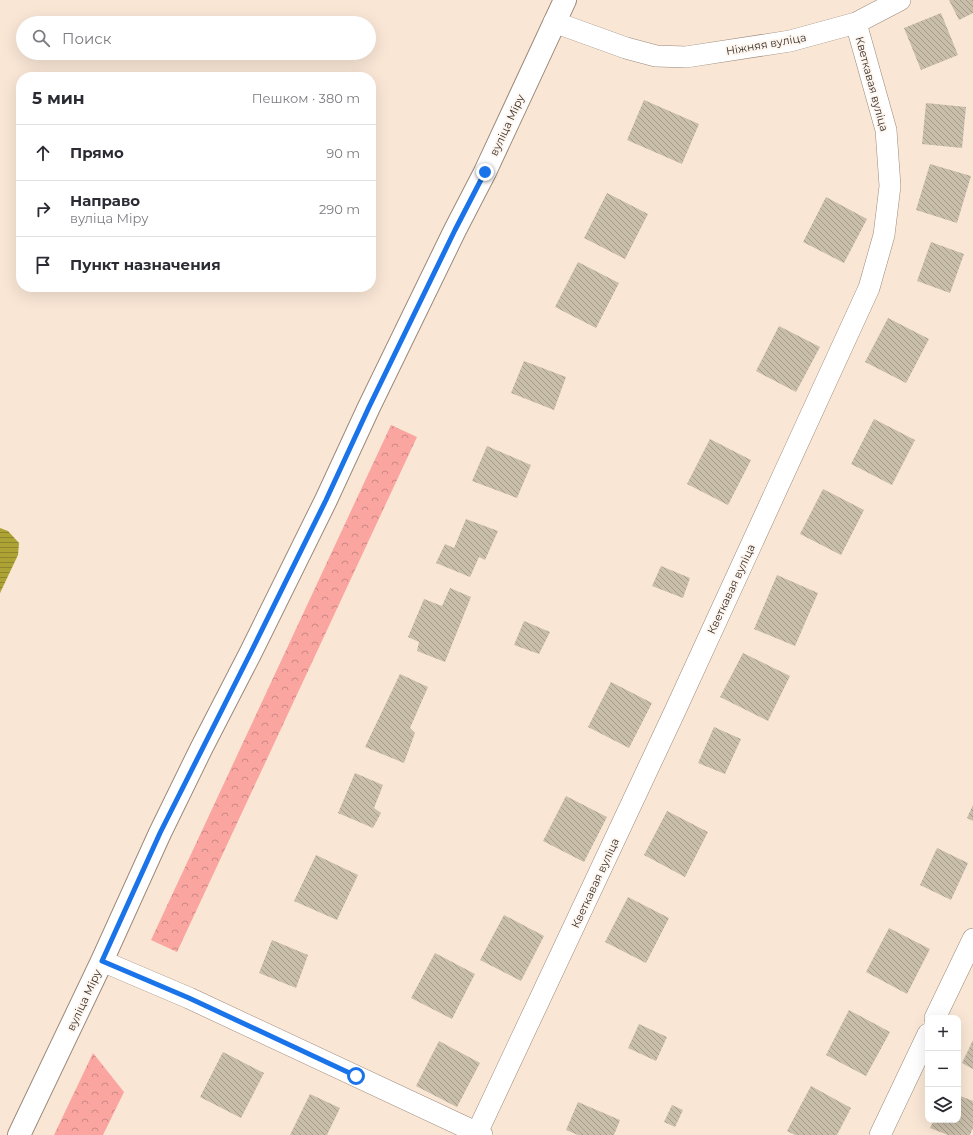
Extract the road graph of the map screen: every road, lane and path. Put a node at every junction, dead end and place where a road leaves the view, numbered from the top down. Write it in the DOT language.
graph roads {
  1 [pos="565,0"];
  2 [pos="900,0"];
  3 [pos="554,22"];
  4 [pos="856,23"];
  5 [pos="973,938"];
  6 [pos="102,961"];
  7 [pos="937,1015"];
  8 [pos="925,1040"];
  9 [pos="479,1134"];
  10 [pos="19,1135"];
  11 [pos="880,1135"];
  1 -- 3 [label="street, вуліца Міру"];
  2 -- 4 [label="street, Ніжняя вуліца"];
  3 -- 4 [label="street, Ніжняя вуліца"];
  3 -- 6 [label="street, вуліца Міру"];
  4 -- 9 [label="street, Кветкавая вуліца"];
  5 -- 7 [label="street"];
  6 -- 9 [label="street"];
  6 -- 10 [label="street, вуліца Міру"];
  8 -- 11 [label="street"];
}
